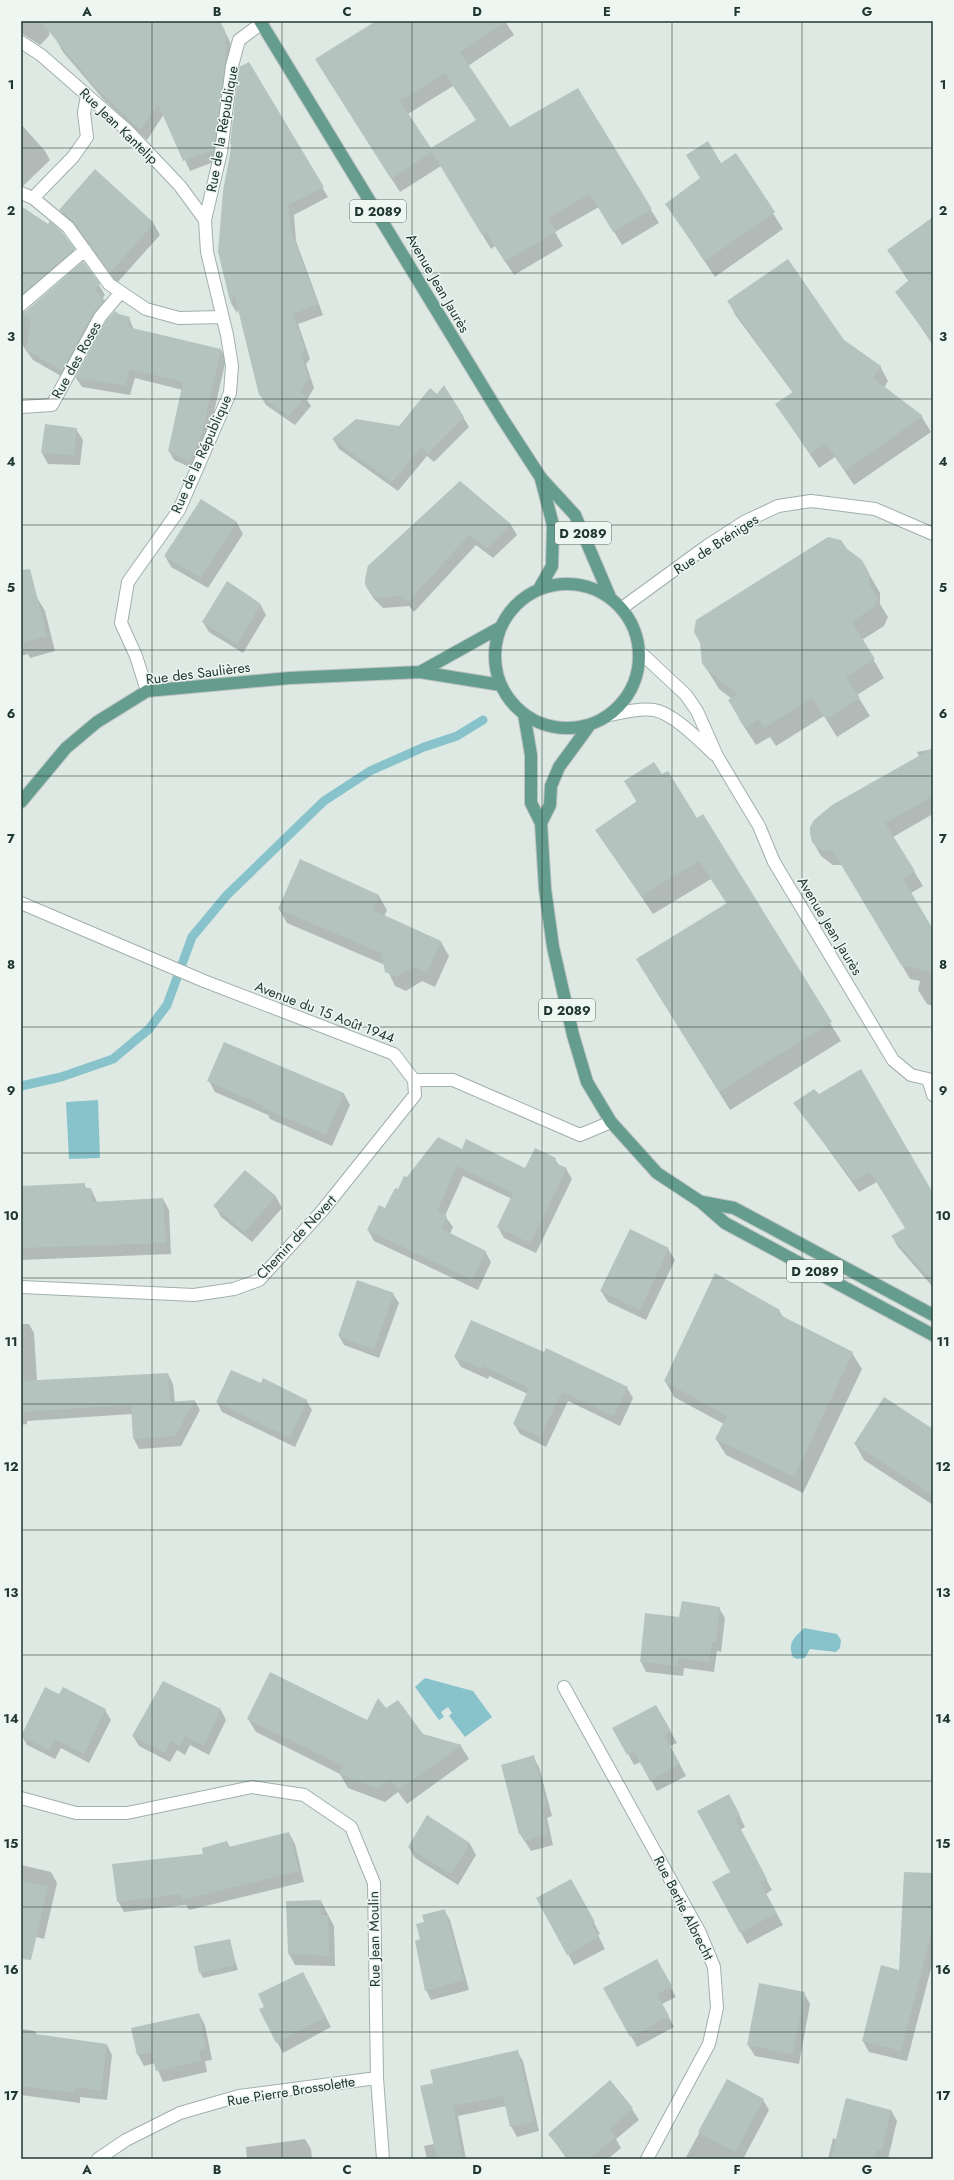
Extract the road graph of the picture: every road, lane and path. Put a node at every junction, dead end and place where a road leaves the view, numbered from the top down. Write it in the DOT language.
graph roads {
  1 [pos="261,22"];
  2 [pos="21,42"];
  3 [pos="87,95"];
  4 [pos="21,193"];
  5 [pos="33,198"];
  6 [pos="205,220"];
  7 [pos="85,250"];
  8 [pos="121,292"];
  9 [pos="21,305"];
  10 [pos="222,316"];
  11 [pos="21,407"];
  12 [pos="541,478"];
  13 [pos="933,534"];
  14 [pos="539,589"];
  15 [pos="610,597"];
  16 [pos="622,608"];
  17 [pos="501,627"];
  18 [pos="640,652"];
  19 [pos="420,672"];
  20 [pos="501,685"];
  21 [pos="146,691"];
  22 [pos="524,714"];
  23 [pos="610,715"];
  24 [pos="589,726"];
  25 [pos="717,756"];
  26 [pos="21,802"];
  27 [pos="541,823"];
  28 [pos="21,903"];
  29 [pos="931,1077"];
  30 [pos="414,1080"];
  31 [pos="933,1095"];
  32 [pos="611,1122"];
  33 [pos="701,1202"];
  34 [pos="21,1287"];
  35 [pos="933,1315"];
  36 [pos="933,1335"];
  37 [pos="564,1687"];
  38 [pos="21,1798"];
  39 [pos="377,2078"];
  40 [pos="98,2159"];
  41 [pos="383,2159"];
  42 [pos="647,2159"];
  1 -- 6 [label="street, Rue de la République"];
  1 -- 12 [label="main road, Avenue Jean Jaurès / D 2089"];
  2 -- 3 [label="street, Rue Jean Kantelip"];
  3 -- 5 [label="street"];
  3 -- 6 [label="street, Rue Jean Kantelip"];
  4 -- 5 [label="street"];
  5 -- 7 [label="street"];
  6 -- 10 [label="street, Rue de la République"];
  7 -- 8 [label="street"];
  7 -- 9 [label="street"];
  8 -- 10 [label="street"];
  8 -- 11 [label="street, Rue des Roses"];
  10 -- 21 [label="street, Rue de la République"];
  12 -- 14 [label="main road, Avenue Jean Jaurès / D 2089"];
  12 -- 15 [label="main road, Avenue Jean Jaurès / D 2089"];
  13 -- 16 [label="street, Rue de Bréniges"];
  14 -- 15 [label="main road"];
  14 -- 17 [label="main road"];
  15 -- 16 [label="main road"];
  16 -- 18 [label="main road"];
  17 -- 19 [label="main road, Rue des Saulières"];
  17 -- 20 [label="main road"];
  18 -- 23 [label="main road"];
  18 -- 25 [label="street, Avenue Jean Jaurès"];
  19 -- 20 [label="main road, Rue des Saulières"];
  19 -- 21 [label="main road, Rue des Saulières"];
  20 -- 22 [label="main road"];
  21 -- 26 [label="main road, Rue des Saulières"];
  22 -- 24 [label="main road"];
  22 -- 27 [label="main road, D 2089"];
  23 -- 24 [label="main road"];
  23 -- 25 [label="street, Avenue Jean Jaurès"];
  24 -- 27 [label="main road"];
  25 -- 29 [label="street, Avenue Jean Jaurès"];
  27 -- 32 [label="main road, D 2089"];
  28 -- 30 [label="street, Avenue du 15 Août 1944"];
  29 -- 31 [label="street, Avenue Jean Jaurès"];
  30 -- 32 [label="street"];
  30 -- 34 [label="street, Chemin de Novert"];
  32 -- 33 [label="main road, D 2089"];
  33 -- 35 [label="main road, D 2089"];
  33 -- 36 [label="main road, D 2089"];
  37 -- 42 [label="street, Rue Bertie Albrecht"];
  38 -- 39 [label="street, Rue Jean Moulin"];
  39 -- 40 [label="street, Rue Pierre Brossolette"];
  39 -- 41 [label="street, Rue Jean Moulin"];
}
